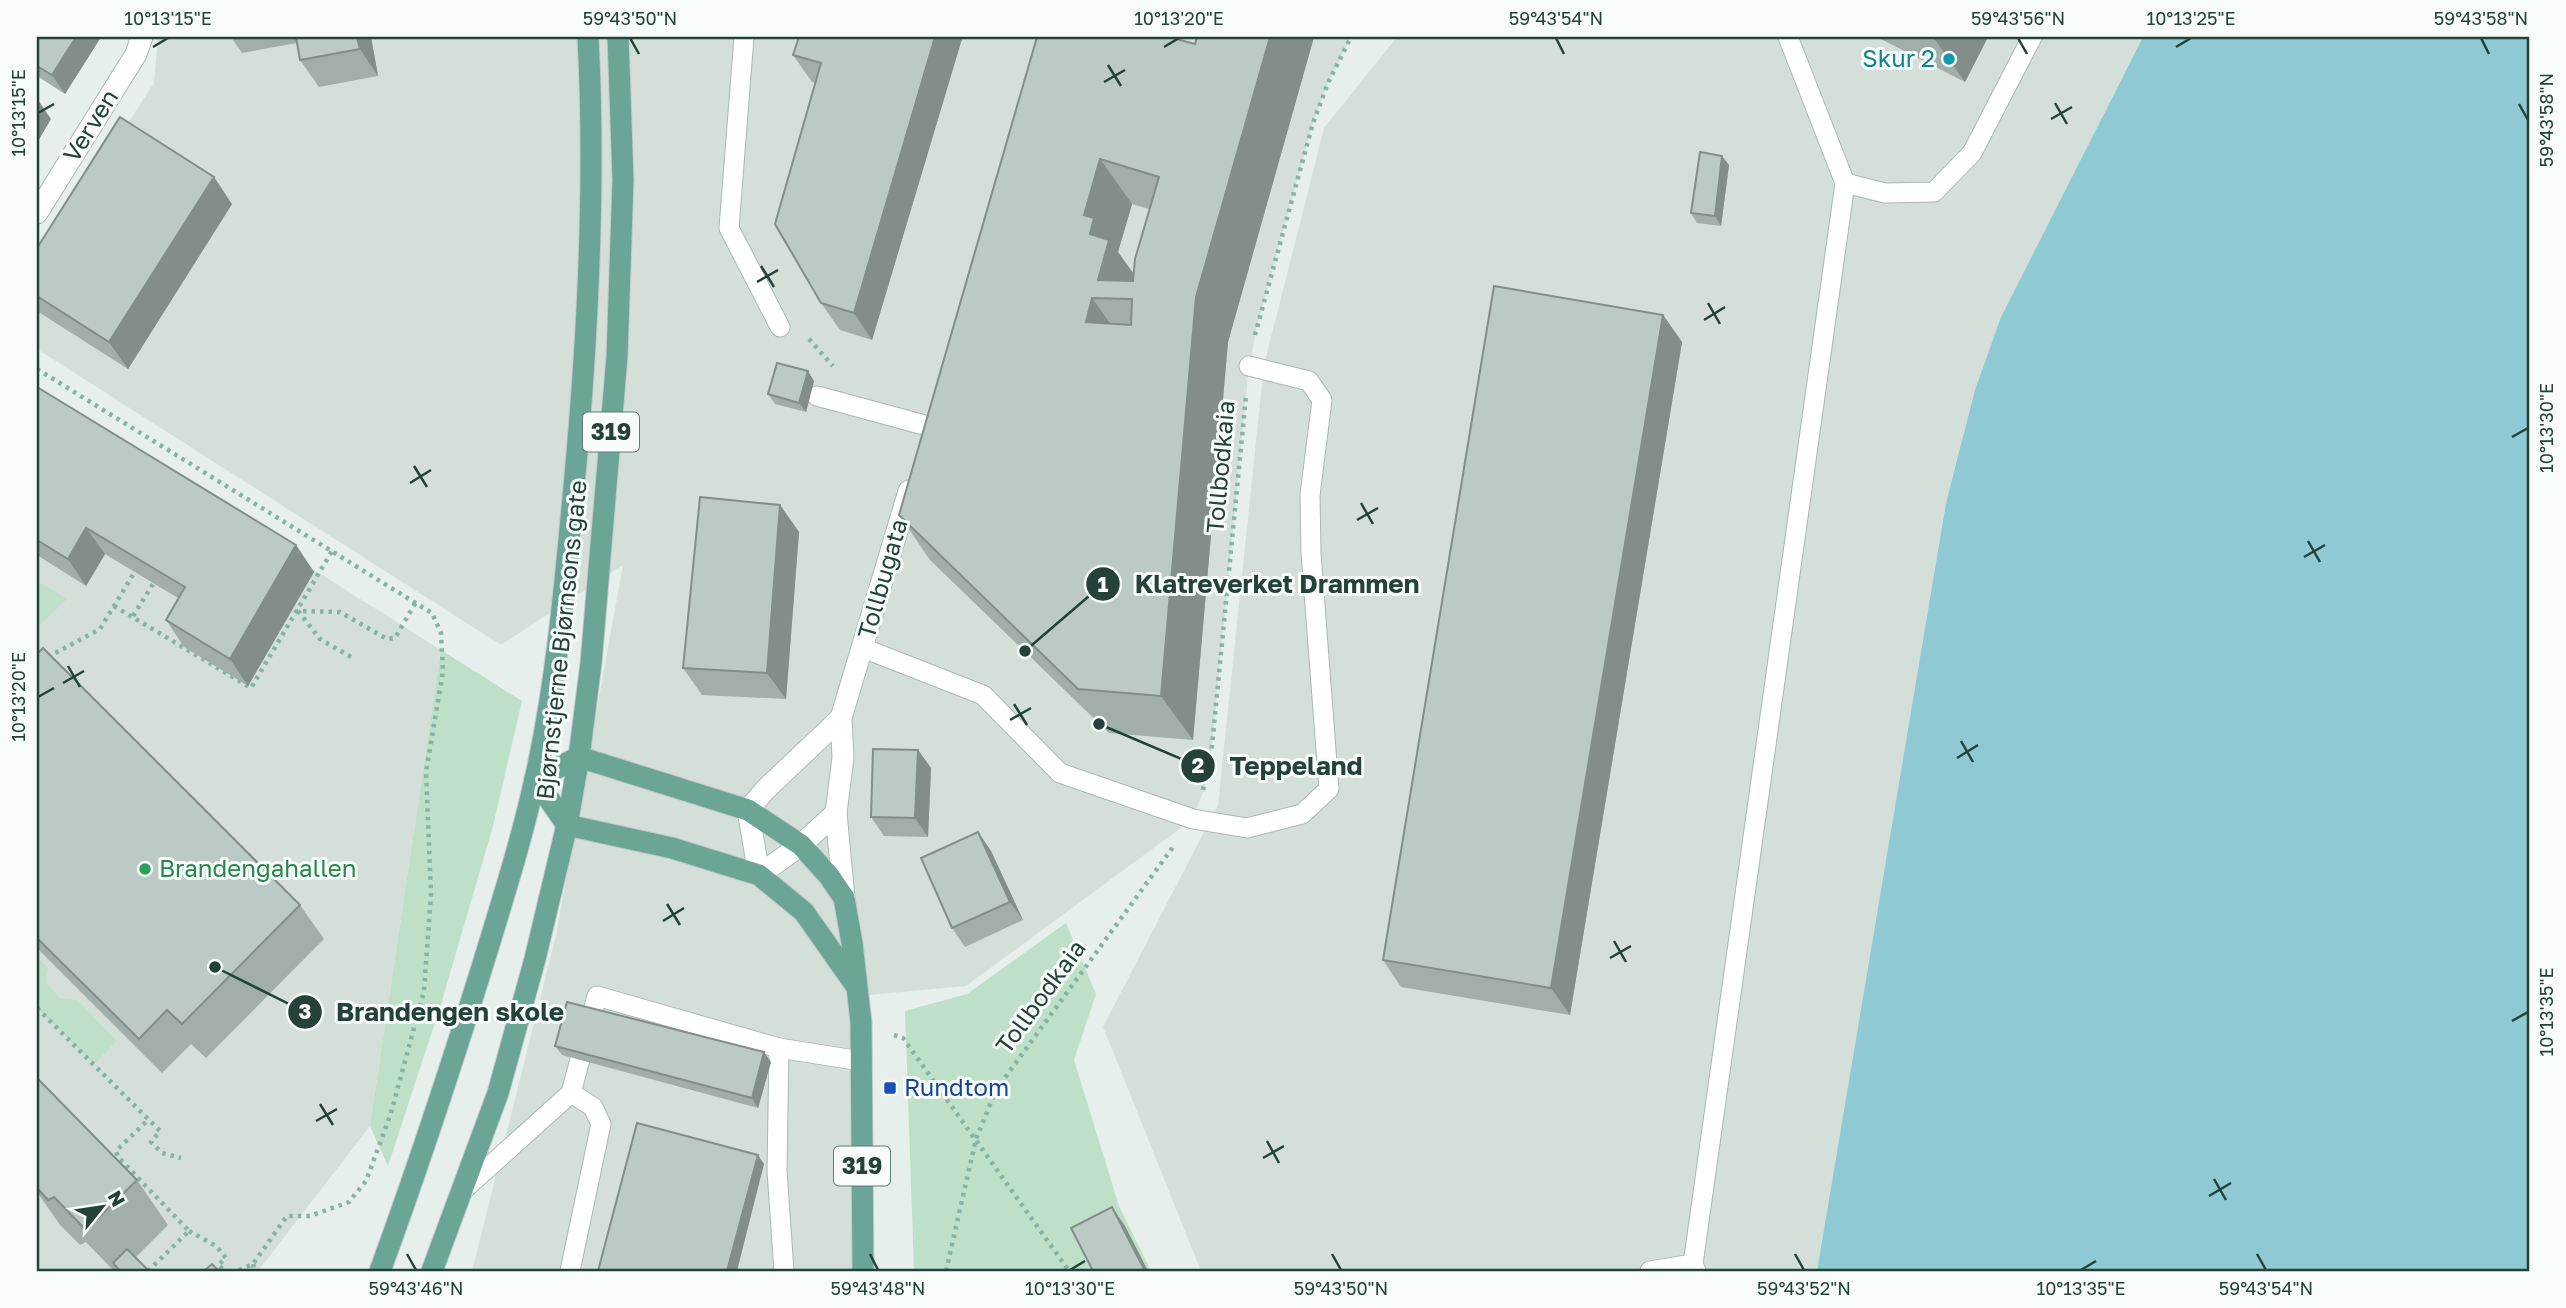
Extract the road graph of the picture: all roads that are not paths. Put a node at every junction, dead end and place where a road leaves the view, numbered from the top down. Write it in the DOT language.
graph roads {
  1 [pos="142,37"];
  2 [pos="588,37"];
  3 [pos="618,37"];
  4 [pos="744,37"];
  5 [pos="1787,37"];
  6 [pos="2032,37"];
  7 [pos="1845,183"];
  8 [pos="37,213"];
  9 [pos="780,327"];
  10 [pos="1248,366"];
  11 [pos="817,396"];
  12 [pos="928,426"];
  13 [pos="916,466"];
  14 [pos="863,648"];
  15 [pos="841,718"];
  16 [pos="579,757"];
  17 [pos="535,779"];
  18 [pos="748,810"];
  19 [pos="836,813"];
  20 [pos="568,825"];
  21 [pos="801,845"];
  22 [pos="759,875"];
  23 [pos="844,898"];
  24 [pos="857,988"];
  25 [pos="779,1048"];
  26 [pos="861,1061"];
  27 [pos="571,1093"];
  28 [pos="461,1192"];
  29 [pos="1694,1268"];
  30 [pos="380,1271"];
  31 [pos="432,1271"];
  32 [pos="570,1271"];
  33 [pos="784,1271"];
  34 [pos="863,1271"];
  35 [pos="1650,1271"];
  1 -- 8 [label="main road, Verven"];
  2 -- 17 [label="main road, Bjørnstjerne Bjørnsons gate / 319"];
  3 -- 16 [label="main road, Bjørnstjerne Bjørnsons gate / 319"];
  4 -- 9 [label="lane"];
  5 -- 7 [label="lane"];
  6 -- 7 [label="lane"];
  7 -- 29 [label="lane"];
  10 -- 14 [label="lane"];
  11 -- 12 [label="lane"];
  13 -- 14 [label="main road, Tollbugata"];
  14 -- 15 [label="main road, Tollbugata"];
  15 -- 18 [label="main road, Tollbugata"];
  15 -- 19 [label="main road, Tollbugata"];
  16 -- 17 [label="main road"];
  16 -- 18 [label="main road, 319"];
  16 -- 20 [label="main road, Bjørnstjerne Bjørnsons gate / 319"];
  17 -- 20 [label="main road"];
  17 -- 30 [label="main road, 319"];
  18 -- 21 [label="main road, 319"];
  18 -- 22 [label="main road"];
  19 -- 21 [label="main road"];
  19 -- 23 [label="main road, Tollbugata"];
  20 -- 22 [label="main road, 319"];
  20 -- 28 [label="main road, Bjørnstjerne Bjørnsons gate / 319"];
  21 -- 22 [label="main road"];
  21 -- 23 [label="main road, 319"];
  22 -- 24 [label="main road, 319"];
  23 -- 24 [label="main road, 319"];
  24 -- 26 [label="main road, 319"];
  25 -- 26 [label="lane"];
  25 -- 27 [label="lane"];
  25 -- 33 [label="lane"];
  26 -- 34 [label="main road, 319"];
  27 -- 28 [label="lane"];
  27 -- 32 [label="lane"];
  28 -- 31 [label="main road, Bjørnstjerne Bjørnsons gate / 319"];
  29 -- 35 [label="lane"];
}
